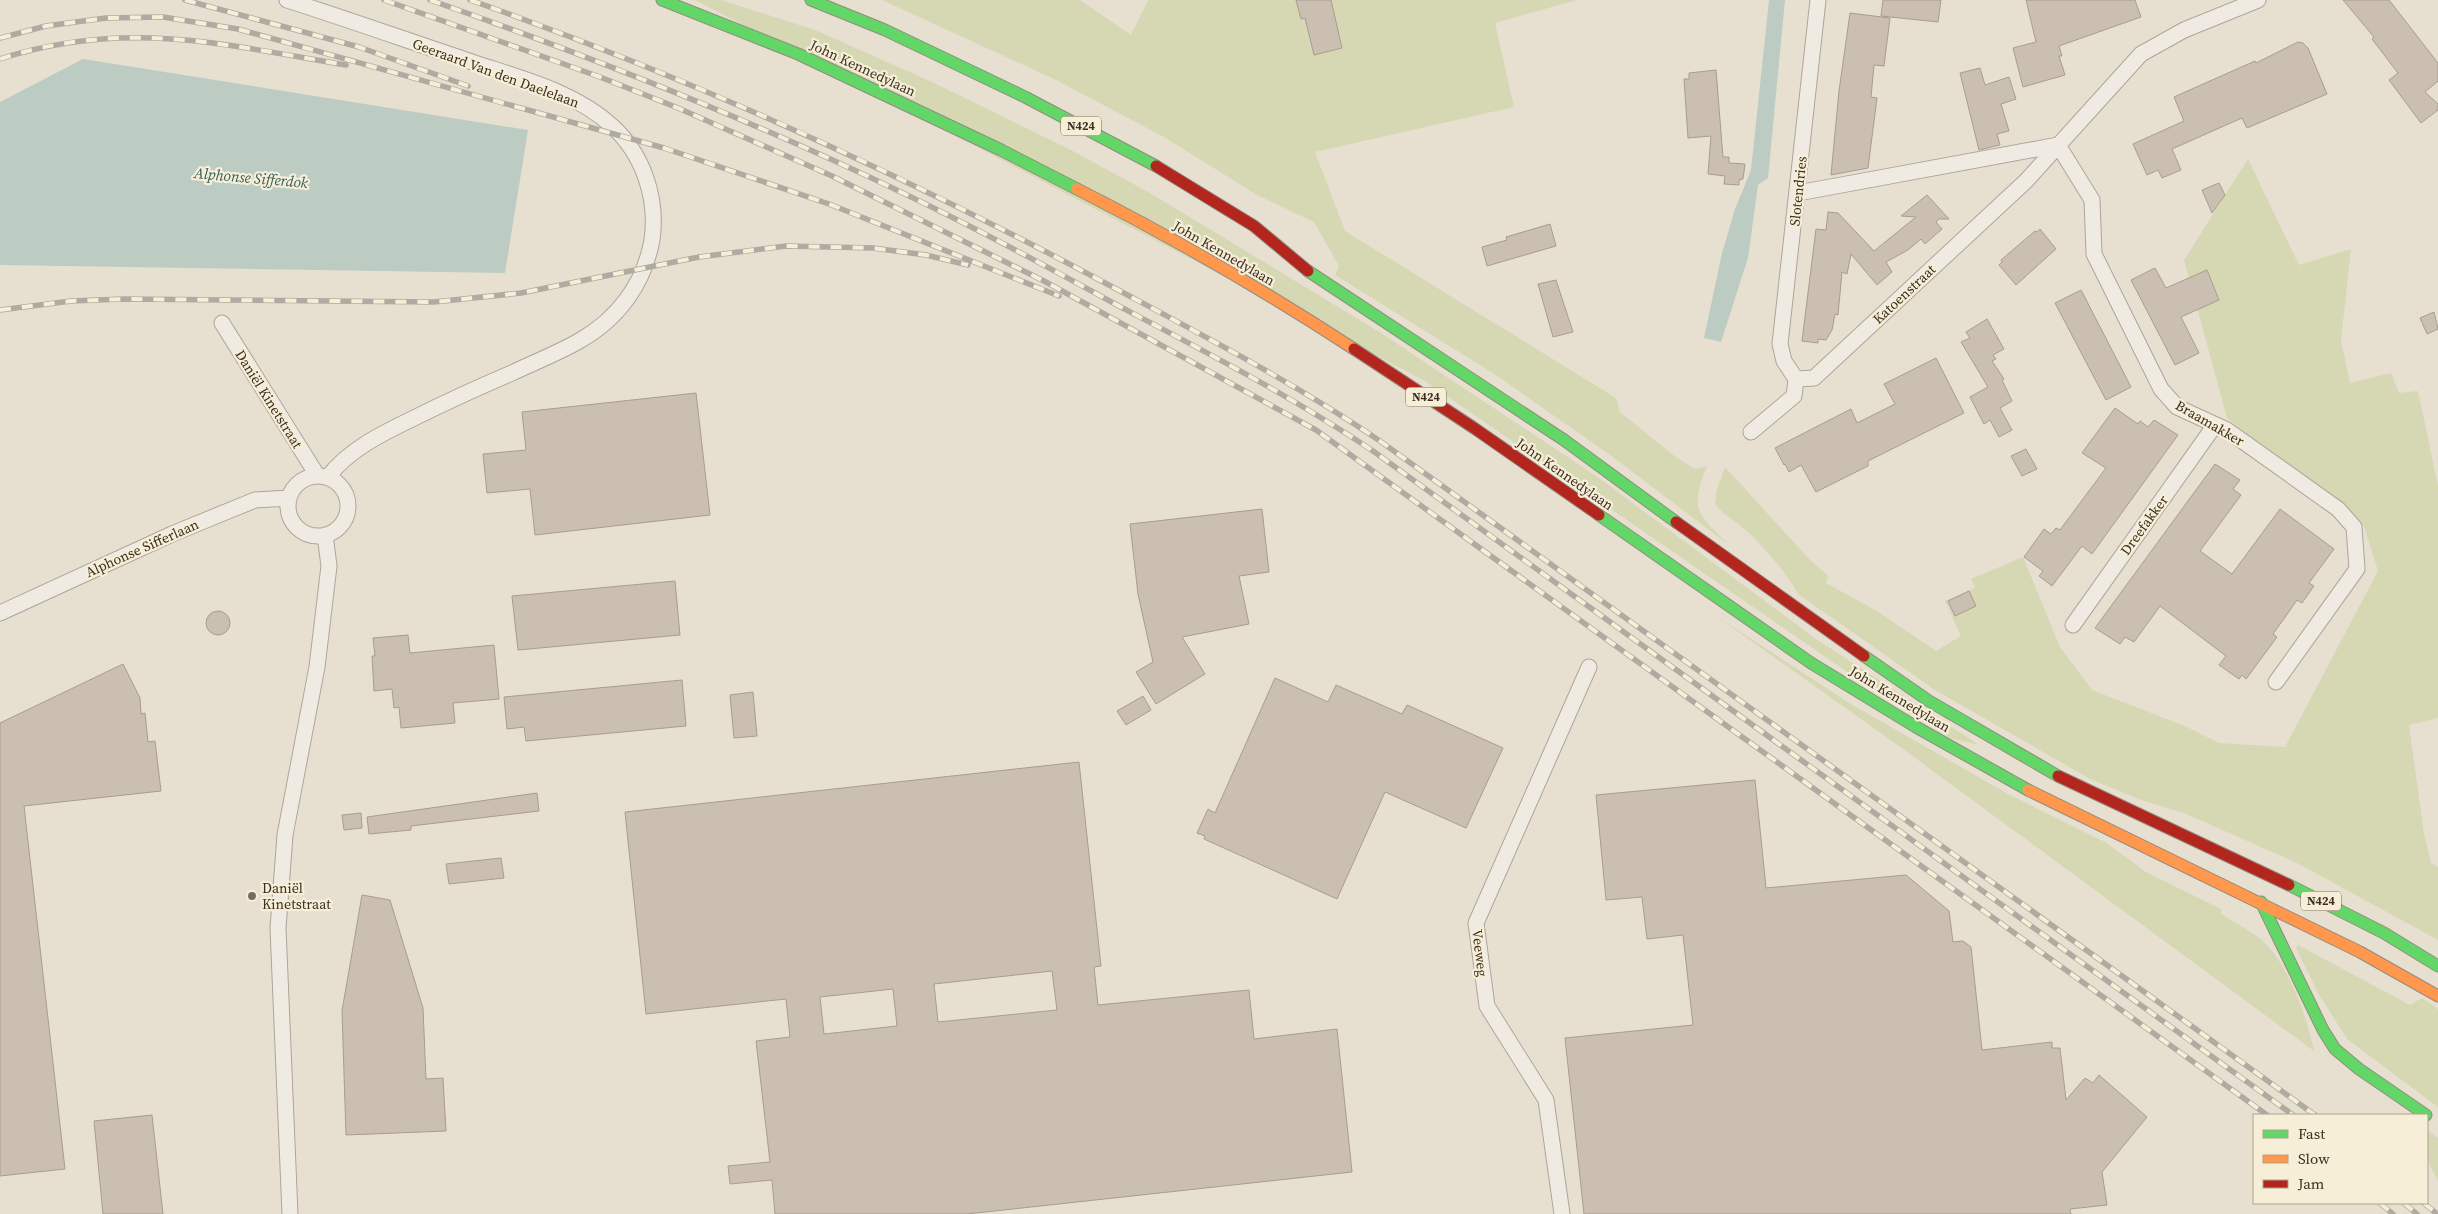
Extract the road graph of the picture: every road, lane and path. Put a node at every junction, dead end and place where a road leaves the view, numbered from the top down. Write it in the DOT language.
graph roads {
  1 [pos="287,0"];
  2 [pos="662,0"];
  3 [pos="811,0"];
  4 [pos="1818,0"];
  5 [pos="2258,0"];
  6 [pos="2058,145"];
  7 [pos="1798,194"];
  8 [pos="222,323"];
  9 [pos="1796,379"];
  10 [pos="2216,425"];
  11 [pos="1750,432"];
  12 [pos="322,476"];
  13 [pos="289,498"];
  14 [pos="325,535"];
  15 [pos="0,612"];
  16 [pos="2073,625"];
  17 [pos="1589,667"];
  18 [pos="2276,682"];
  19 [pos="2261,902"];
  20 [pos="2438,966"];
  21 [pos="2438,996"];
  22 [pos="2423,1114"];
  23 [pos="290,1214"];
  24 [pos="1562,1214"];
  1 -- 12 [label="street, Geeraard Van den Daelelaan"];
  2 -- 19 [label="highway, John Kennedylaan / N424"];
  3 -- 20 [label="highway, John Kennedylaan / N424"];
  4 -- 7 [label="street, Slotendries"];
  5 -- 6 [label="street, Katoenstraat"];
  6 -- 7 [label="street"];
  6 -- 9 [label="street, Katoenstraat"];
  6 -- 10 [label="street, Braamakker"];
  7 -- 9 [label="street, Slotendries"];
  8 -- 12 [label="street, Daniël Kinetstraat"];
  9 -- 11 [label="street"];
  10 -- 16 [label="street, Dreefakker"];
  10 -- 18 [label="street, Braamakker"];
  12 -- 13 [label="street"];
  12 -- 14 [label="street"];
  13 -- 14 [label="street"];
  13 -- 15 [label="street, Alphonse Sifferlaan"];
  14 -- 23 [label="street"];
  17 -- 24 [label="street, Veeweg"];
  19 -- 21 [label="highway, John Kennedylaan / N424"];
  19 -- 22 [label="highway"];
}
